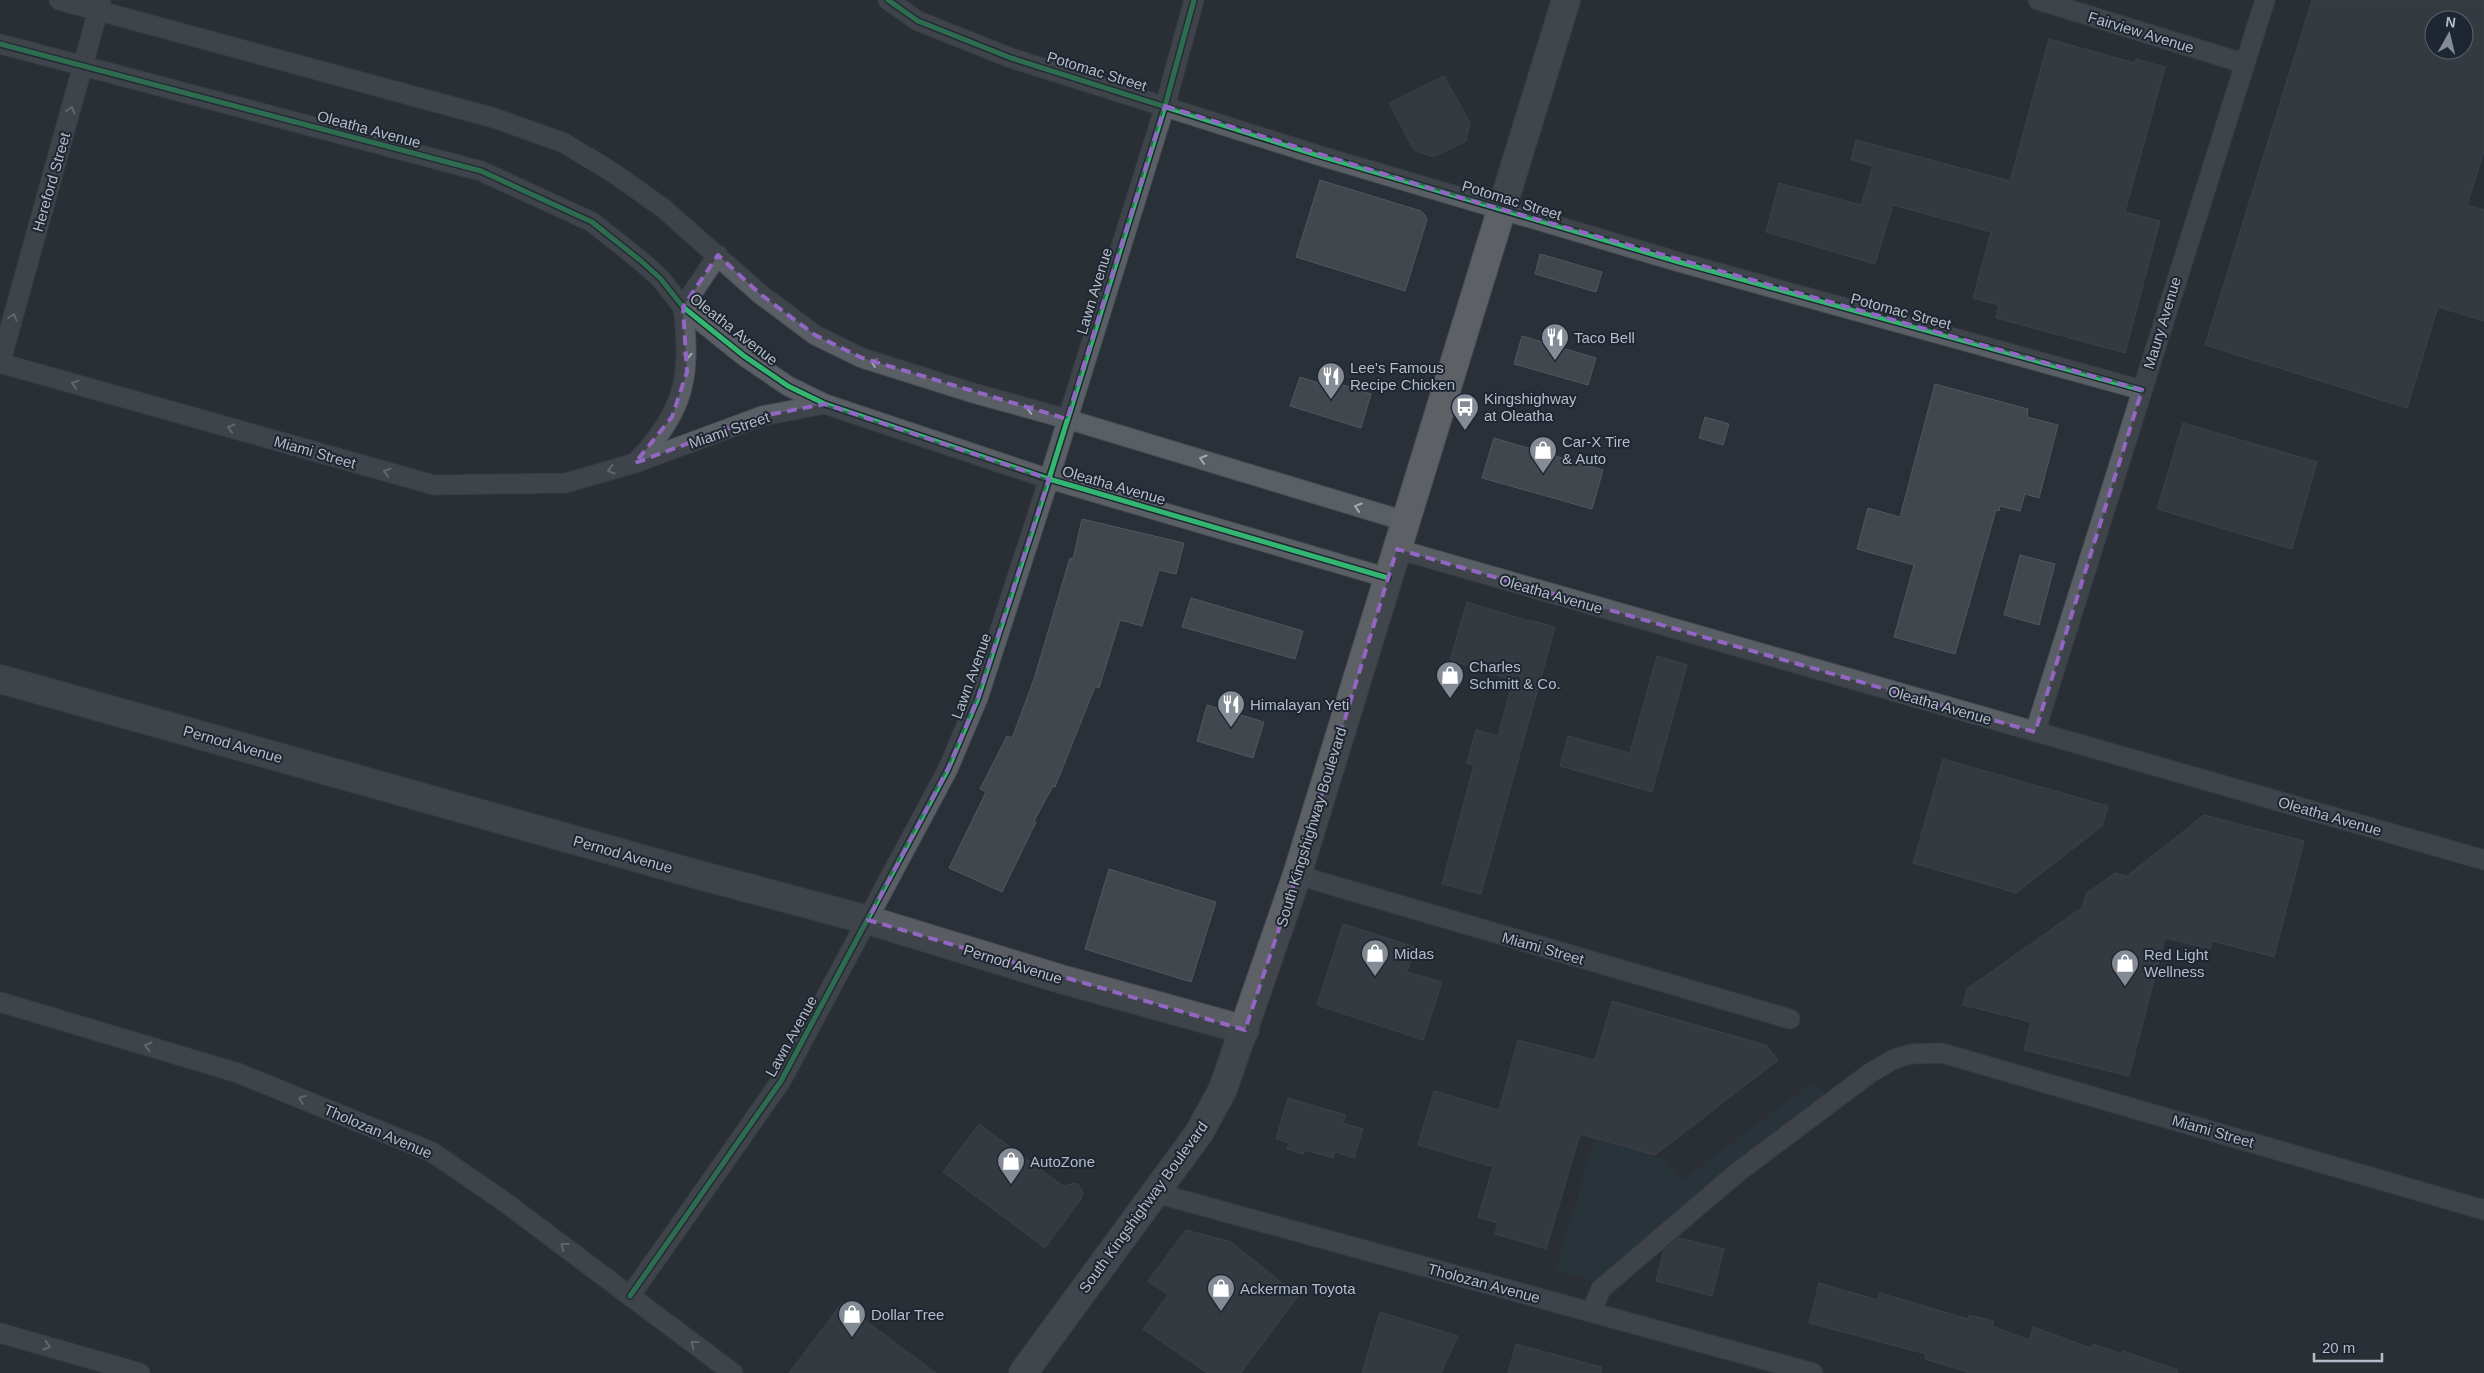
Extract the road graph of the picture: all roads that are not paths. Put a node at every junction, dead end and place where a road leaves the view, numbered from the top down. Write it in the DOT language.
graph roads {
  1 [pos="60,0"];
  2 [pos="888,0"];
  3 [pos="1194,0"];
  4 [pos="1566,0"];
  5 [pos="2038,0"];
  6 [pos="2265,0"];
  7 [pos="100,5"];
  8 [pos="0,44"];
  9 [pos="2243,63"];
  10 [pos="84,67"];
  11 [pos="1165,106"];
  12 [pos="1501,210"];
  13 [pos="718,255"];
  14 [pos="683,307"];
  15 [pos="0,364"];
  16 [pos="2142,390"];
  17 [pos="825,404"];
  18 [pos="1067,419"];
  19 [pos="635,463"];
  20 [pos="1050,479"];
  21 [pos="1405,521"];
  22 [pos="1397,549"];
  23 [pos="1388,578"];
  24 [pos="0,679"];
  25 [pos="2035,732"];
  26 [pos="2484,860"];
  27 [pos="1298,875"];
  28 [pos="868,920"];
  29 [pos="0,1002"];
  30 [pos="1790,1019"];
  31 [pos="1245,1030"];
  32 [pos="1156,1193"];
  33 [pos="2484,1210"];
  34 [pos="630,1296"];
  35 [pos="1591,1312"];
  36 [pos="0,1333"];
  37 [pos="1794,1370"];
  38 [pos="140,1373"];
  39 [pos="733,1373"];
  40 [pos="1023,1373"];
  41 [pos="1813,1373"];
  1 -- 7 [label="street"];
  2 -- 11 [label="street, Potomac Street"];
  3 -- 11 [label="street, Lawn Avenue"];
  4 -- 12 [label="main road, South Kingshighway Boulevard"];
  5 -- 9 [label="street, Fairview Avenue"];
  6 -- 9 [label="street, Maury Avenue"];
  7 -- 10 [label="street, Hereford Street"];
  7 -- 13 [label="street"];
  8 -- 10 [label="street, Oleatha Avenue"];
  9 -- 16 [label="street, Maury Avenue"];
  10 -- 14 [label="street, Oleatha Avenue"];
  15 -- 10 [label="street, Hereford Street, one-way"];
  11 -- 12 [label="street, Potomac Street"];
  11 -- 18 [label="street, Lawn Avenue"];
  12 -- 16 [label="street, Potomac Street"];
  12 -- 21 [label="main road, South Kingshighway Boulevard"];
  13 -- 14 [label="street"];
  18 -- 13 [label="street, one-way"];
  14 -- 17 [label="street, Oleatha Avenue"];
  14 -- 19 [label="street, Miami Street, one-way"];
  19 -- 15 [label="street, Miami Street, one-way"];
  16 -- 25 [label="street, Maury Avenue"];
  17 -- 19 [label="street, Miami Street"];
  17 -- 20 [label="street, Oleatha Avenue"];
  18 -- 20 [label="street, Lawn Avenue"];
  21 -- 18 [label="street, one-way"];
  20 -- 23 [label="street, Oleatha Avenue"];
  20 -- 28 [label="street, Lawn Avenue"];
  21 -- 22 [label="main road, South Kingshighway Boulevard"];
  22 -- 23 [label="main road, South Kingshighway Boulevard"];
  22 -- 25 [label="street, Oleatha Avenue"];
  23 -- 27 [label="main road, South Kingshighway Boulevard"];
  24 -- 28 [label="street, Pernod Avenue"];
  25 -- 26 [label="street, Oleatha Avenue"];
  27 -- 30 [label="street, Miami Street"];
  27 -- 31 [label="main road, South Kingshighway Boulevard"];
  28 -- 31 [label="street, Pernod Avenue"];
  28 -- 34 [label="street, Lawn Avenue"];
  34 -- 29 [label="street, Tholozan Avenue, one-way"];
  31 -- 32 [label="main road, South Kingshighway Boulevard"];
  32 -- 35 [label="street, Tholozan Avenue"];
  32 -- 40 [label="main road, South Kingshighway Boulevard"];
  33 -- 35 [label="street, Miami Street"];
  39 -- 34 [label="street, Tholozan Avenue, one-way"];
  35 -- 37 [label="street, Tholozan Avenue"];
  36 -- 38 [label="street, one-way"];
  37 -- 41 [label="street, Tholozan Avenue"];
}
